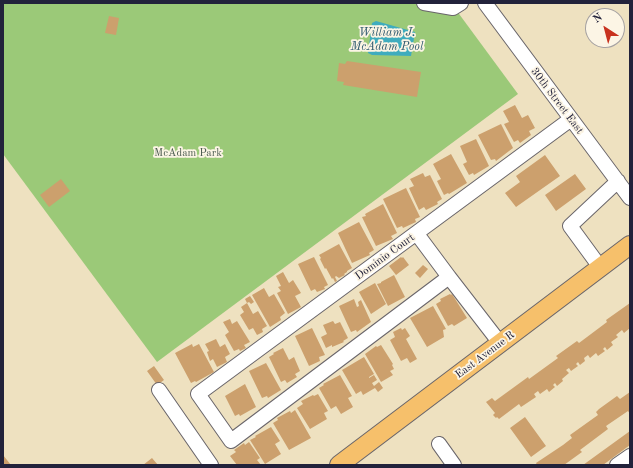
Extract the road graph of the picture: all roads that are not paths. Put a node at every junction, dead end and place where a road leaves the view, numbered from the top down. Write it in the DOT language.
graph roads {
  1 [pos="424,3"];
  2 [pos="460,3"];
  3 [pos="485,3"];
  4 [pos="571,119"];
  5 [pos="618,181"];
  6 [pos="630,198"];
  7 [pos="417,234"];
  8 [pos="630,245"];
  9 [pos="600,267"];
  10 [pos="449,277"];
  11 [pos="500,343"];
  12 [pos="159,390"];
  13 [pos="438,444"];
  14 [pos="630,456"];
  15 [pos="211,465"];
  16 [pos="339,465"];
  17 [pos="454,465"];
  18 [pos="617,465"];
  1 -- 2 [label="street"];
  3 -- 4 [label="street, 30th Street East"];
  4 -- 5 [label="street, 30th Street East"];
  4 -- 7 [label="street, Dominio Court"];
  5 -- 6 [label="street, 30th Street East"];
  5 -- 9 [label="street"];
  7 -- 10 [label="street"];
  7 -- 10 [label="street, Dominio Court"];
  8 -- 9 [label="main road, East Avenue R"];
  9 -- 11 [label="main road, East Avenue R"];
  10 -- 11 [label="street"];
  11 -- 16 [label="main road, East Avenue R"];
  12 -- 15 [label="street"];
  13 -- 17 [label="street"];
  14 -- 18 [label="street"];
}
